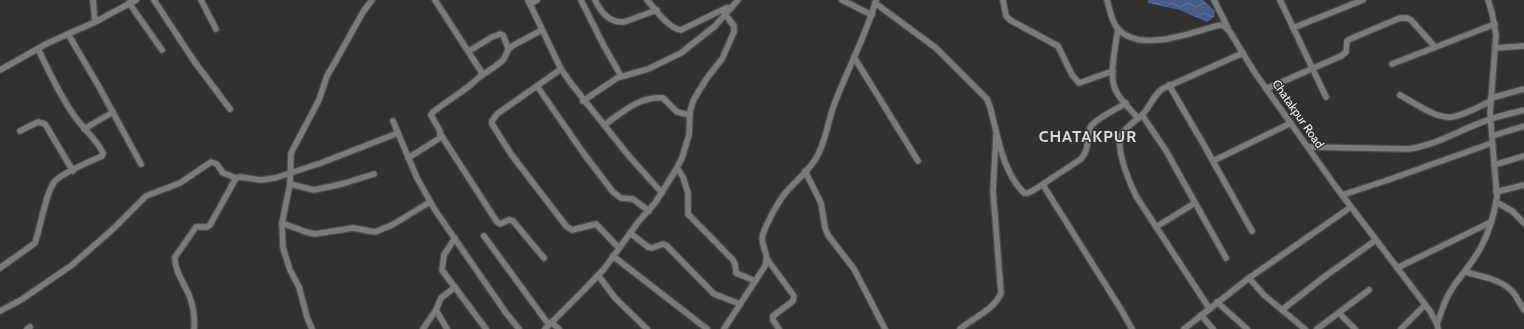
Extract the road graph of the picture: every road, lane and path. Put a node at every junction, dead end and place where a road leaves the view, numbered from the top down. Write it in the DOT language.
graph roads {
  1 [pos="93,0"];
  2 [pos="136,0"];
  3 [pos="154,0"];
  4 [pos="201,0"];
  5 [pos="372,0"];
  6 [pos="435,0"];
  7 [pos="537,0"];
  8 [pos="581,0"];
  9 [pos="594,0"];
  10 [pos="648,0"];
  11 [pos="738,0"];
  12 [pos="842,0"];
  13 [pos="1003,0"];
  14 [pos="1107,0"];
  15 [pos="1214,0"];
  16 [pos="1280,0"];
  17 [pos="1363,0"];
  18 [pos="1488,0"];
  19 [pos="529,2"];
  20 [pos="876,2"];
  21 [pos="129,3"];
  22 [pos="731,8"];
  23 [pos="657,10"];
  24 [pos="725,14"];
  25 [pos="872,15"];
  26 [pos="95,22"];
  27 [pos="1495,24"];
  28 [pos="1293,28"];
  29 [pos="216,29"];
  30 [pos="1118,29"];
  31 [pos="542,30"];
  32 [pos="1230,32"];
  33 [pos="68,34"];
  34 [pos="1524,46"];
  35 [pos="1435,47"];
  36 [pos="508,48"];
  37 [pos="1494,48"];
  38 [pos="38,49"];
  39 [pos="162,50"];
  40 [pos="469,51"];
  41 [pos="1243,53"];
  42 [pos="854,57"];
  43 [pos="1392,64"];
  44 [pos="1312,68"];
  45 [pos="561,69"];
  46 [pos="0,70"];
  47 [pos="1113,71"];
  48 [pos="481,76"];
  49 [pos="621,76"];
  50 [pos="1169,85"];
  51 [pos="537,86"];
  52 [pos="1266,89"];
  53 [pos="1524,89"];
  54 [pos="1400,95"];
  55 [pos="1326,97"];
  56 [pos="1491,99"];
  57 [pos="583,100"];
  58 [pos="1126,103"];
  59 [pos="230,109"];
  60 [pos="1524,110"];
  61 [pos="113,112"];
  62 [pos="690,116"];
  63 [pos="1140,116"];
  64 [pos="1491,119"];
  65 [pos="393,121"];
  66 [pos="1291,123"];
  67 [pos="604,125"];
  68 [pos="1524,126"];
  69 [pos="84,129"];
  70 [pos="996,130"];
  71 [pos="20,131"];
  72 [pos="398,134"];
  73 [pos="441,134"];
  74 [pos="1492,140"];
  75 [pos="1308,147"];
  76 [pos="1524,156"];
  77 [pos="408,158"];
  78 [pos="918,161"];
  79 [pos="1214,161"];
  80 [pos="141,164"];
  81 [pos="1494,166"];
  82 [pos="677,168"];
  83 [pos="73,171"];
  84 [pos="805,171"];
  85 [pos="290,172"];
  86 [pos="374,174"];
  87 [pos="236,178"];
  88 [pos="290,184"];
  89 [pos="1043,185"];
  90 [pos="1524,185"];
  91 [pos="1496,192"];
  92 [pos="662,193"];
  93 [pos="1342,195"];
  94 [pos="430,202"];
  95 [pos="1496,202"];
  96 [pos="1195,203"];
  97 [pos="1351,207"];
  98 [pos="649,211"];
  99 [pos="1491,222"];
  100 [pos="282,223"];
  101 [pos="1524,223"];
  102 [pos="1156,227"];
  103 [pos="1252,231"];
  104 [pos="630,233"];
  105 [pos="484,236"];
  106 [pos="455,238"];
  107 [pos="1376,240"];
  108 [pos="619,248"];
  109 [pos="613,256"];
  110 [pos="544,258"];
  111 [pos="1226,258"];
  112 [pos="767,259"];
  113 [pos="0,268"];
  114 [pos="1397,268"];
  115 [pos="1465,272"];
  116 [pos="598,275"];
  117 [pos="1249,278"];
  118 [pos="755,281"];
  119 [pos="455,287"];
  120 [pos="1369,290"];
  121 [pos="1217,302"];
  122 [pos="740,304"];
  123 [pos="1425,305"];
  124 [pos="1209,308"];
  125 [pos="436,310"];
  126 [pos="1282,310"];
  127 [pos="1524,310"];
  128 [pos="0,311"];
  129 [pos="1339,313"];
  130 [pos="1202,315"];
  131 [pos="548,325"];
  132 [pos="1438,326"];
  133 [pos="194,329"];
  134 [pos="312,329"];
  135 [pos="423,329"];
  136 [pos="447,329"];
  137 [pos="486,329"];
  138 [pos="519,329"];
  139 [pos="559,329"];
  140 [pos="647,329"];
  141 [pos="707,329"];
  142 [pos="724,329"];
  143 [pos="779,329"];
  144 [pos="885,329"];
  145 [pos="960,329"];
  146 [pos="1132,329"];
  147 [pos="1184,329"];
  148 [pos="1213,329"];
  149 [pos="1247,329"];
  150 [pos="1305,329"];
  151 [pos="1317,329"];
  152 [pos="1355,329"];
  153 [pos="1401,329"];
  1 -- 26 [label="street"];
  2 -- 21 [label="street"];
  3 -- 59 [label="street"];
  4 -- 29 [label="street"];
  5 -- 85 [label="street"];
  6 -- 40 [label="street"];
  7 -- 19 [label="street"];
  8 -- 49 [label="street"];
  9 -- 23 [label="street"];
  10 -- 23 [label="street"];
  11 -- 22 [label="street"];
  12 -- 25 [label="street"];
  13 -- 47 [label="street"];
  14 -- 30 [label="street"];
  15 -- 32 [label="street, Chatakpur Road"];
  16 -- 28 [label="street"];
  17 -- 28 [label="street"];
  18 -- 27 [label="street"];
  19 -- 31 [label="street"];
  20 -- 25 [label="street"];
  20 -- 70 [label="street"];
  21 -- 26 [label="street"];
  21 -- 39 [label="street"];
  22 -- 23 [label="street"];
  22 -- 24 [label="street"];
  24 -- 49 [label="street"];
  24 -- 62 [label="street"];
  25 -- 42 [label="street"];
  26 -- 33 [label="street"];
  27 -- 35 [label="street"];
  27 -- 37 [label="street"];
  28 -- 44 [label="street"];
  30 -- 32 [label="street"];
  30 -- 47 [label="street"];
  31 -- 36 [label="street"];
  31 -- 45 [label="street"];
  32 -- 41 [label="street, Chatakpur Road"];
  33 -- 38 [label="street"];
  33 -- 61 [label="street"];
  34 -- 37 [label="street"];
  35 -- 43 [label="street"];
  35 -- 44 [label="street"];
  36 -- 40 [label="street"];
  36 -- 48 [label="street"];
  37 -- 56 [label="street"];
  38 -- 46 [label="street"];
  38 -- 69 [label="street"];
  40 -- 48 [label="street"];
  41 -- 50 [label="street"];
  41 -- 52 [label="street, Chatakpur Road"];
  42 -- 78 [label="street"];
  42 -- 84 [label="street"];
  44 -- 52 [label="street"];
  44 -- 55 [label="street"];
  45 -- 51 [label="street"];
  45 -- 57 [label="street"];
  47 -- 58 [label="street"];
  48 -- 73 [label="street"];
  49 -- 57 [label="street"];
  50 -- 63 [label="street"];
  50 -- 79 [label="street"];
  51 -- 98 [label="street"];
  51 -- 108 [label="street"];
  52 -- 66 [label="street, Chatakpur Road"];
  53 -- 56 [label="street"];
  54 -- 56 [label="street"];
  56 -- 64 [label="street"];
  57 -- 67 [label="street"];
  58 -- 63 [label="street"];
  58 -- 89 [label="street"];
  60 -- 64 [label="street"];
  61 -- 69 [label="street"];
  61 -- 80 [label="street"];
  62 -- 67 [label="street"];
  62 -- 82 [label="street"];
  63 -- 96 [label="street"];
  63 -- 102 [label="street"];
  64 -- 74 [label="street"];
  64 -- 75 [label="street"];
  65 -- 72 [label="street"];
  66 -- 75 [label="street, Chatakpur Road"];
  66 -- 79 [label="street"];
  67 -- 92 [label="street"];
  68 -- 74 [label="street"];
  69 -- 83 [label="street"];
  70 -- 89 [label="street"];
  70 -- 145 [label="street"];
  71 -- 83 [label="street"];
  72 -- 77 [label="street"];
  72 -- 85 [label="street"];
  73 -- 77 [label="street"];
  73 -- 110 [label="street"];
  74 -- 81 [label="street"];
  74 -- 93 [label="street"];
  75 -- 93 [label="street, Chatakpur Road"];
  76 -- 81 [label="street"];
  77 -- 94 [label="street"];
  79 -- 103 [label="street"];
  81 -- 91 [label="street"];
  82 -- 92 [label="street"];
  82 -- 118 [label="street"];
  83 -- 113 [label="street"];
  84 -- 112 [label="street"];
  84 -- 144 [label="street"];
  85 -- 87 [label="street"];
  85 -- 88 [label="street"];
  86 -- 88 [label="street"];
  87 -- 128 [label="street"];
  87 -- 133 [label="street"];
  88 -- 100 [label="street"];
  89 -- 146 [label="street"];
  90 -- 91 [label="street"];
  91 -- 95 [label="street"];
  92 -- 98 [label="street"];
  93 -- 97 [label="street, Chatakpur Road"];
  94 -- 100 [label="street"];
  94 -- 106 [label="street"];
  95 -- 99 [label="street"];
  95 -- 101 [label="street"];
  96 -- 102 [label="street"];
  96 -- 111 [label="street"];
  97 -- 107 [label="street, Chatakpur Road"];
  97 -- 117 [label="street"];
  98 -- 104 [label="street"];
  99 -- 114 [label="street"];
  99 -- 115 [label="street"];
  100 -- 134 [label="street"];
  102 -- 124 [label="street"];
  104 -- 108 [label="street"];
  104 -- 122 [label="street"];
  105 -- 131 [label="street"];
  106 -- 119 [label="street"];
  106 -- 138 [label="street"];
  107 -- 114 [label="street, Chatakpur Road"];
  107 -- 126 [label="street"];
  108 -- 109 [label="street"];
  109 -- 116 [label="street"];
  109 -- 141 [label="street"];
  112 -- 118 [label="street"];
  112 -- 143 [label="street"];
  114 -- 123 [label="street, Chatakpur Road"];
  115 -- 127 [label="street"];
  115 -- 132 [label="street"];
  116 -- 131 [label="street"];
  116 -- 140 [label="street"];
  117 -- 121 [label="street"];
  117 -- 126 [label="street"];
  118 -- 122 [label="street"];
  119 -- 125 [label="street"];
  119 -- 137 [label="street"];
  120 -- 129 [label="street"];
  121 -- 124 [label="street"];
  121 -- 149 [label="street"];
  122 -- 142 [label="street"];
  123 -- 132 [label="street, Chatakpur Road"];
  123 -- 153 [label="street"];
  124 -- 130 [label="street"];
  125 -- 135 [label="street"];
  125 -- 136 [label="street"];
  126 -- 150 [label="street"];
  129 -- 151 [label="street"];
  129 -- 152 [label="street"];
  130 -- 147 [label="street"];
  130 -- 148 [label="street"];
  131 -- 139 [label="street"];
}
